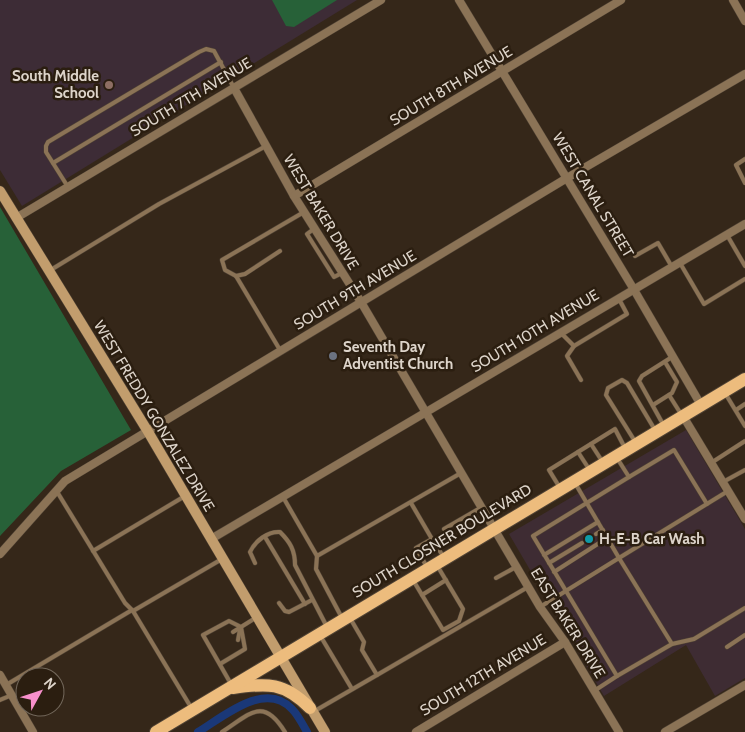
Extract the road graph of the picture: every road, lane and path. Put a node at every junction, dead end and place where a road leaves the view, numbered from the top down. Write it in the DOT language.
graph roads {
  1 [pos="380,0"];
  2 [pos="459,0"];
  3 [pos="621,0"];
  4 [pos="733,0"];
  5 [pos="745,21"];
  6 [pos="221,62"];
  7 [pos="502,72"];
  8 [pos="745,74"];
  9 [pos="234,88"];
  10 [pos="266,146"];
  11 [pos="745,159"];
  12 [pos="53,163"];
  13 [pos="567,178"];
  14 [pos="745,183"];
  15 [pos="68,188"];
  16 [pos="0,192"];
  17 [pos="294,196"];
  18 [pos="304,212"];
  19 [pos="16,218"];
  20 [pos="745,224"];
  21 [pos="726,235"];
  22 [pos="280,252"];
  23 [pos="636,256"];
  24 [pos="680,263"];
  25 [pos="745,266"];
  26 [pos="672,267"];
  27 [pos="48,271"];
  28 [pos="236,276"];
  29 [pos="745,279"];
  30 [pos="634,288"];
  31 [pos="618,297"];
  32 [pos="361,302"];
  33 [pos="560,332"];
  34 [pos="574,346"];
  35 [pos="280,350"];
  36 [pos="672,357"];
  37 [pos="665,362"];
  38 [pos="684,378"];
  39 [pos="745,379"];
  40 [pos="581,380"];
  41 [pos="677,382"];
  42 [pos="724,391"];
  43 [pos="669,396"];
  44 [pos="745,404"];
  45 [pos="653,405"];
  46 [pos="701,405"];
  47 [pos="736,410"];
  48 [pos="425,414"];
  49 [pos="683,416"];
  50 [pos="745,426"];
  51 [pos="146,430"];
  52 [pos="660,430"];
  53 [pos="745,441"];
  54 [pos="591,444"];
  55 [pos="626,450"];
  56 [pos="578,452"];
  57 [pos="711,463"];
  58 [pos="603,464"];
  59 [pos="745,470"];
  60 [pos="590,472"];
  61 [pos="461,473"];
  62 [pos="629,478"];
  63 [pos="574,481"];
  64 [pos="723,482"];
  65 [pos="560,489"];
  66 [pos="56,490"];
  67 [pos="728,491"];
  68 [pos="185,496"];
  69 [pos="283,497"];
  70 [pos="411,503"];
  71 [pos="587,504"];
  72 [pos="707,504"];
  73 [pos="482,507"];
  74 [pos="568,515"];
  75 [pos="745,519"];
  76 [pos="571,520"];
  77 [pos="558,521"];
  78 [pos="598,522"];
  79 [pos="561,526"];
  80 [pos="548,527"];
  81 [pos="495,528"];
  82 [pos="576,528"];
  83 [pos="444,529"];
  84 [pos="602,530"];
  85 [pos="552,532"];
  86 [pos="566,534"];
  87 [pos="579,534"];
  88 [pos="596,534"];
  89 [pos="265,537"];
  90 [pos="607,538"];
  91 [pos="211,539"];
  92 [pos="432,539"];
  93 [pos="556,540"];
  94 [pos="569,540"];
  95 [pos="582,543"];
  96 [pos="559,545"];
  97 [pos="93,551"];
  98 [pos="0,554"];
  99 [pos="544,555"];
  100 [pos="317,556"];
  101 [pos="222,558"];
  102 [pos="619,558"];
  103 [pos="255,563"];
  104 [pos="549,563"];
  105 [pos="436,564"];
  106 [pos="517,566"];
  107 [pos="554,572"];
  108 [pos="412,578"];
  109 [pos="496,578"];
  110 [pos="446,580"];
  111 [pos="529,587"];
  112 [pos="565,591"];
  113 [pos="422,595"];
  114 [pos="312,600"];
  115 [pos="279,603"];
  116 [pos="305,604"];
  117 [pos="540,606"];
  118 [pos="745,608"];
  119 [pos="133,610"];
  120 [pos="257,617"];
  121 [pos="346,618"];
  122 [pos="241,627"];
  123 [pos="233,632"];
  124 [pos="324,632"];
  125 [pos="745,635"];
  126 [pos="238,640"];
  127 [pos="565,642"];
  128 [pos="672,644"];
  129 [pos="727,647"];
  130 [pos="281,657"];
  131 [pos="220,664"];
  132 [pos="377,674"];
  133 [pos="0,675"];
  134 [pos="616,676"];
  135 [pos="6,685"];
  136 [pos="745,686"];
  137 [pos="230,687"];
  138 [pos="352,689"];
  139 [pos="594,690"];
  140 [pos="12,696"];
  141 [pos="0,700"];
  142 [pos="193,710"];
  143 [pos="312,710"];
  144 [pos="33,732"];
  145 [pos="156,732"];
  146 [pos="222,732"];
  147 [pos="285,732"];
  148 [pos="325,732"];
  149 [pos="416,732"];
  150 [pos="619,732"];
  151 [pos="665,732"];
  1 -- 9 [label="street, SOUTH 7TH AVENUE"];
  2 -- 7 [label="street, WEST CANAL STREET"];
  3 -- 7 [label="street, SOUTH 8TH AVENUE"];
  4 -- 5 [label="street"];
  6 -- 9 [label="lane"];
  6 -- 12 [label="lane"];
  6 -- 12 [label="lane"];
  7 -- 13 [label="street, WEST CANAL STREET"];
  7 -- 17 [label="street, SOUTH 8TH AVENUE"];
  8 -- 13 [label="street, SOUTH 9TH AVENUE"];
  9 -- 10 [label="street, WEST BAKER DRIVE"];
  9 -- 15 [label="street, SOUTH 7TH AVENUE"];
  10 -- 17 [label="street, WEST BAKER DRIVE"];
  10 -- 27 [label="lane"];
  11 -- 14 [label="lane"];
  12 -- 15 [label="lane"];
  13 -- 30 [label="street, WEST CANAL STREET"];
  13 -- 32 [label="street, SOUTH 9TH AVENUE"];
  15 -- 19 [label="street, SOUTH 7TH AVENUE"];
  16 -- 19 [label="main road, WEST FREDDY GONZALEZ DRIVE"];
  17 -- 18 [label="street, WEST BAKER DRIVE"];
  18 -- 28 [label="lane"];
  18 -- 32 [label="street, WEST BAKER DRIVE"];
  19 -- 27 [label="main road, WEST FREDDY GONZALEZ DRIVE"];
  20 -- 21 [label="street, SOUTH 10TH AVENUE"];
  21 -- 24 [label="street, SOUTH 10TH AVENUE"];
  21 -- 25 [label="lane"];
  22 -- 28 [label="lane"];
  23 -- 26 [label="lane"];
  24 -- 26 [label="street, SOUTH 10TH AVENUE"];
  24 -- 29 [label="lane"];
  26 -- 30 [label="street, SOUTH 10TH AVENUE"];
  27 -- 51 [label="main road, WEST FREDDY GONZALEZ DRIVE"];
  28 -- 35 [label="lane"];
  30 -- 31 [label="street, SOUTH 10TH AVENUE"];
  30 -- 36 [label="street, WEST CANAL STREET"];
  31 -- 33 [label="street, SOUTH 10TH AVENUE"];
  31 -- 34 [label="lane"];
  32 -- 35 [label="street, SOUTH 9TH AVENUE"];
  32 -- 48 [label="street, WEST BAKER DRIVE"];
  33 -- 34 [label="lane"];
  33 -- 48 [label="street, SOUTH 10TH AVENUE"];
  34 -- 40 [label="lane"];
  35 -- 51 [label="street, SOUTH 9TH AVENUE"];
  36 -- 37 [label="lane"];
  36 -- 38 [label="street, WEST CANAL STREET"];
  37 -- 41 [label="lane"];
  37 -- 45 [label="lane"];
  38 -- 41 [label="lane"];
  38 -- 46 [label="street, WEST CANAL STREET"];
  39 -- 42 [label="main road, SOUTH CLOSNER BOULEVARD"];
  41 -- 43 [label="lane"];
  42 -- 46 [label="main road, SOUTH CLOSNER BOULEVARD"];
  42 -- 47 [label="lane"];
  43 -- 45 [label="lane"];
  43 -- 49 [label="lane"];
  44 -- 47 [label="lane"];
  45 -- 52 [label="lane"];
  46 -- 49 [label="main road, SOUTH CLOSNER BOULEVARD"];
  47 -- 50 [label="lane"];
  48 -- 61 [label="street, WEST BAKER DRIVE"];
  48 -- 69 [label="street, SOUTH 10TH AVENUE"];
  49 -- 52 [label="main road, SOUTH CLOSNER BOULEVARD"];
  49 -- 57 [label="street"];
  51 -- 66 [label="street, SOUTH 9TH AVENUE"];
  51 -- 68 [label="main road, WEST FREDDY GONZALEZ DRIVE"];
  52 -- 55 [label="main road, SOUTH CLOSNER BOULEVARD"];
  52 -- 55 [label="lane"];
  53 -- 57 [label="lane"];
  54 -- 55 [label="lane"];
  54 -- 56 [label="lane"];
  54 -- 58 [label="lane"];
  55 -- 58 [label="main road, SOUTH CLOSNER BOULEVARD"];
  55 -- 62 [label="lane"];
  56 -- 60 [label="lane"];
  56 -- 65 [label="lane"];
  57 -- 64 [label="street"];
  58 -- 60 [label="main road, SOUTH CLOSNER BOULEVARD"];
  59 -- 64 [label="lane"];
  60 -- 63 [label="main road, SOUTH CLOSNER BOULEVARD"];
  61 -- 70 [label="lane"];
  61 -- 73 [label="street, WEST BAKER DRIVE"];
  62 -- 71 [label="lane"];
  62 -- 72 [label="lane"];
  63 -- 65 [label="main road, SOUTH CLOSNER BOULEVARD"];
  63 -- 71 [label="lane"];
  64 -- 67 [label="street"];
  65 -- 81 [label="main road, SOUTH CLOSNER BOULEVARD"];
  66 -- 97 [label="lane"];
  66 -- 98 [label="street, SOUTH 9TH AVENUE"];
  67 -- 72 [label="lane"];
  67 -- 75 [label="street"];
  68 -- 91 [label="main road, WEST FREDDY GONZALEZ DRIVE"];
  68 -- 97 [label="lane"];
  69 -- 91 [label="street, SOUTH 10TH AVENUE"];
  69 -- 100 [label="lane"];
  70 -- 92 [label="lane"];
  70 -- 100 [label="lane"];
  71 -- 74 [label="lane"];
  71 -- 78 [label="lane"];
  72 -- 102 [label="lane"];
  73 -- 81 [label="street, WEST BAKER DRIVE"];
  73 -- 83 [label="lane"];
  74 -- 76 [label="lane"];
  74 -- 77 [label="lane"];
  77 -- 79 [label="lane"];
  77 -- 80 [label="lane"];
  78 -- 84 [label="lane"];
  78 -- 87 [label="lane"];
  80 -- 85 [label="lane"];
  80 -- 99 [label="lane"];
  81 -- 105 [label="main road, SOUTH CLOSNER BOULEVARD"];
  81 -- 106 [label="street, EAST BAKER DRIVE"];
  82 -- 87 [label="lane"];
  84 -- 88 [label="lane"];
  84 -- 90 [label="lane"];
  86 -- 94 [label="lane"];
  87 -- 94 [label="lane"];
  89 -- 103 [label="lane"];
  89 -- 114 [label="lane"];
  89 -- 116 [label="lane"];
  90 -- 102 [label="lane"];
  90 -- 107 [label="lane"];
  91 -- 101 [label="main road, WEST FREDDY GONZALEZ DRIVE"];
  92 -- 105 [label="lane"];
  92 -- 105 [label="lane"];
  93 -- 96 [label="lane"];
  94 -- 96 [label="lane"];
  95 -- 104 [label="lane"];
  96 -- 99 [label="lane"];
  97 -- 119 [label="lane"];
  99 -- 104 [label="lane"];
  100 -- 121 [label="lane"];
  101 -- 119 [label="lane"];
  101 -- 120 [label="main road, WEST FREDDY GONZALEZ DRIVE"];
  102 -- 112 [label="lane"];
  102 -- 128 [label="lane"];
  104 -- 107 [label="lane"];
  105 -- 108 [label="main road, SOUTH CLOSNER BOULEVARD"];
  105 -- 110 [label="lane"];
  106 -- 109 [label="lane"];
  106 -- 111 [label="street, EAST BAKER DRIVE"];
  107 -- 112 [label="lane"];
  108 -- 113 [label="lane"];
  108 -- 121 [label="main road, SOUTH CLOSNER BOULEVARD"];
  110 -- 113 [label="lane"];
  110 -- 113 [label="lane"];
  111 -- 117 [label="street, EAST BAKER DRIVE"];
  111 -- 132 [label="lane"];
  112 -- 117 [label="lane"];
  112 -- 134 [label="lane"];
  114 -- 116 [label="lane"];
  114 -- 124 [label="lane"];
  115 -- 116 [label="lane"];
  117 -- 127 [label="street, EAST BAKER DRIVE"];
  118 -- 128 [label="lane"];
  119 -- 135 [label="lane"];
  119 -- 142 [label="lane"];
  120 -- 122 [label="lane"];
  120 -- 130 [label="main road, WEST FREDDY GONZALEZ DRIVE"];
  121 -- 124 [label="main road, SOUTH CLOSNER BOULEVARD"];
  121 -- 132 [label="lane"];
  122 -- 123 [label="lane"];
  122 -- 126 [label="lane"];
  122 -- 131 [label="lane"];
  122 -- 131 [label="lane"];
  124 -- 130 [label="main road, SOUTH CLOSNER BOULEVARD"];
  124 -- 138 [label="lane"];
  125 -- 129 [label="lane"];
  127 -- 139 [label="street, EAST BAKER DRIVE"];
  127 -- 149 [label="street, SOUTH 12TH AVENUE"];
  128 -- 134 [label="lane"];
  130 -- 137 [label="main road, SOUTH CLOSNER BOULEVARD"];
  130 -- 143 [label="main road, WEST FREDDY GONZALEZ DRIVE"];
  131 -- 137 [label="lane"];
  132 -- 138 [label="lane"];
  133 -- 135 [label="street"];
  134 -- 139 [label="lane"];
  135 -- 140 [label="street"];
  136 -- 151 [label="street"];
  137 -- 142 [label="main road, SOUTH CLOSNER BOULEVARD"];
  137 -- 143 [label="main road"];
  138 -- 143 [label="lane"];
  139 -- 150 [label="street, EAST BAKER DRIVE"];
  140 -- 141 [label="lane"];
  140 -- 144 [label="street"];
  142 -- 145 [label="main road, SOUTH CLOSNER BOULEVARD"];
  143 -- 148 [label="main road, WEST FREDDY GONZALEZ DRIVE"];
  146 -- 147 [label="lane"];
}
